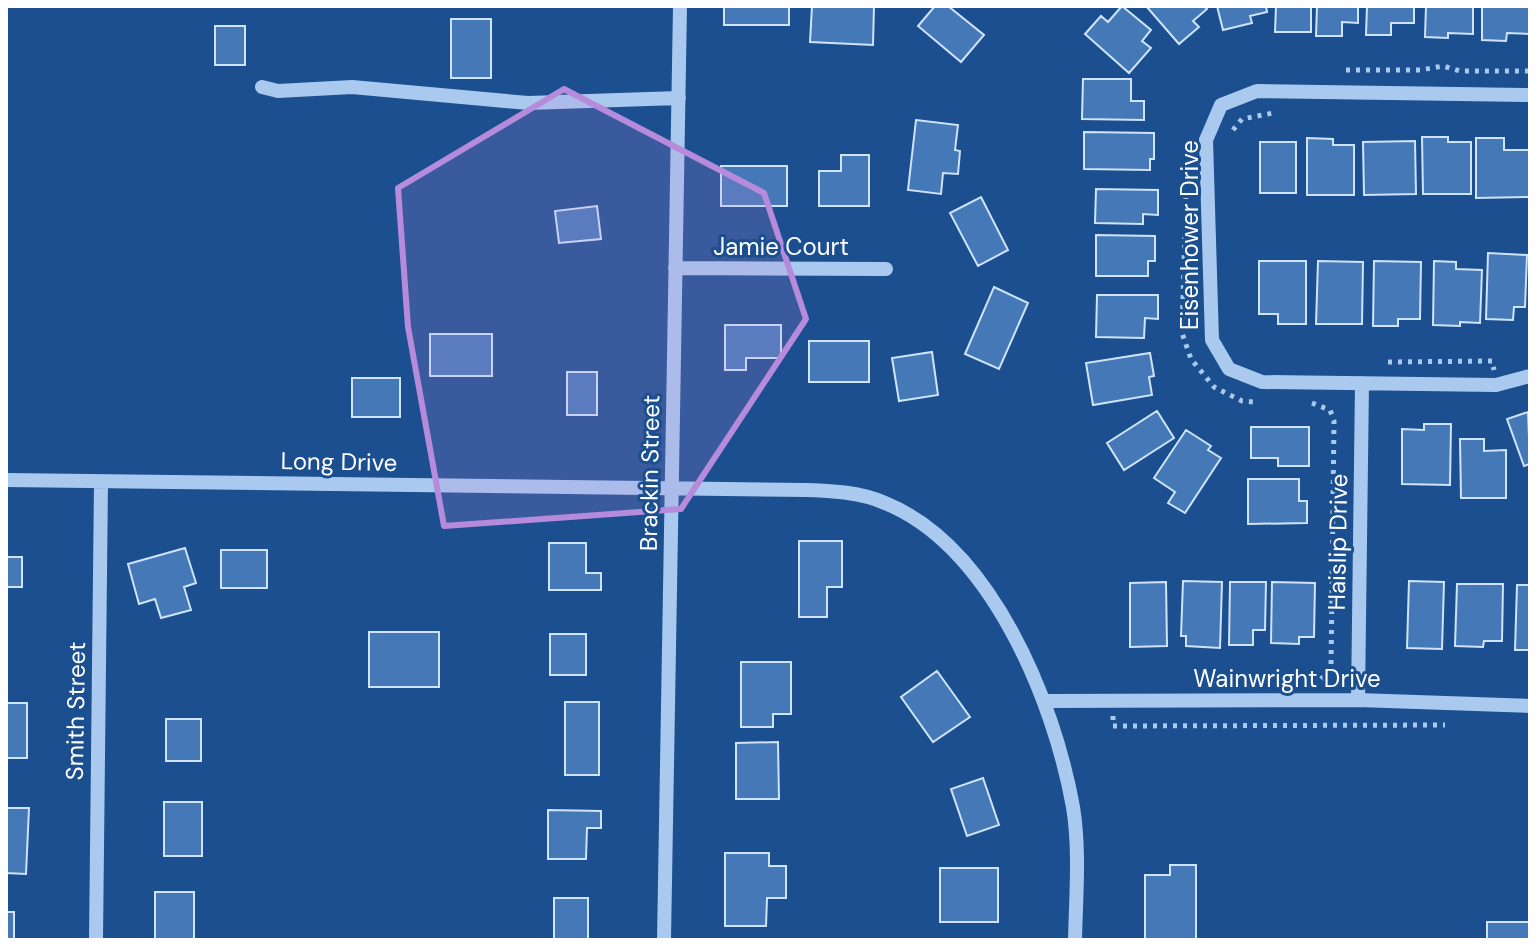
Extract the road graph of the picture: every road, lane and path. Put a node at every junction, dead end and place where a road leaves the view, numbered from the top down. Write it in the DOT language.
graph roads {
  1 [pos="680,6"];
  2 [pos="1333,70"];
  3 [pos="1530,71"];
  4 [pos="262,87"];
  5 [pos="1530,95"];
  6 [pos="679,98"];
  7 [pos="1285,113"];
  8 [pos="1225,140"];
  9 [pos="1186,181"];
  10 [pos="675,268"];
  11 [pos="886,269"];
  12 [pos="1384,362"];
  13 [pos="1530,376"];
  14 [pos="1362,383"];
  15 [pos="1496,385"];
  16 [pos="1255,402"];
  17 [pos="1310,403"];
  18 [pos="6,480"];
  19 [pos="101,482"];
  20 [pos="672,490"];
  21 [pos="1313,680"];
  22 [pos="1358,700"];
  23 [pos="1044,701"];
  24 [pos="1113,701"];
  25 [pos="1530,706"];
  26 [pos="1453,725"];
  27 [pos="96,940"];
  28 [pos="664,940"];
  29 [pos="1075,940"];
  1 -- 6 [label="street, Brackin Street"];
  2 -- 3 [label="path"];
  4 -- 6 [label="street"];
  5 -- 14 [label="street, Eisenhower Drive"];
  6 -- 10 [label="street, Brackin Street"];
  7 -- 8 [label="path"];
  9 -- 16 [label="path"];
  10 -- 11 [label="street, Jamie Court"];
  10 -- 20 [label="street, Brackin Street"];
  12 -- 15 [label="path"];
  13 -- 15 [label="street, Eisenhower Drive"];
  14 -- 15 [label="street, Eisenhower Drive"];
  14 -- 22 [label="street, Haislip Drive"];
  17 -- 21 [label="path"];
  18 -- 19 [label="street, Long Drive"];
  19 -- 20 [label="street, Long Drive"];
  19 -- 27 [label="street, Smith Street"];
  20 -- 23 [label="street, Long Drive"];
  20 -- 28 [label="street, Brackin Street"];
  22 -- 24 [label="street, Wainwright Drive"];
  22 -- 25 [label="street, Wainwright Drive"];
  23 -- 24 [label="street, Wainwright Drive"];
  23 -- 29 [label="street, Long Drive"];
  24 -- 26 [label="path"];
}
